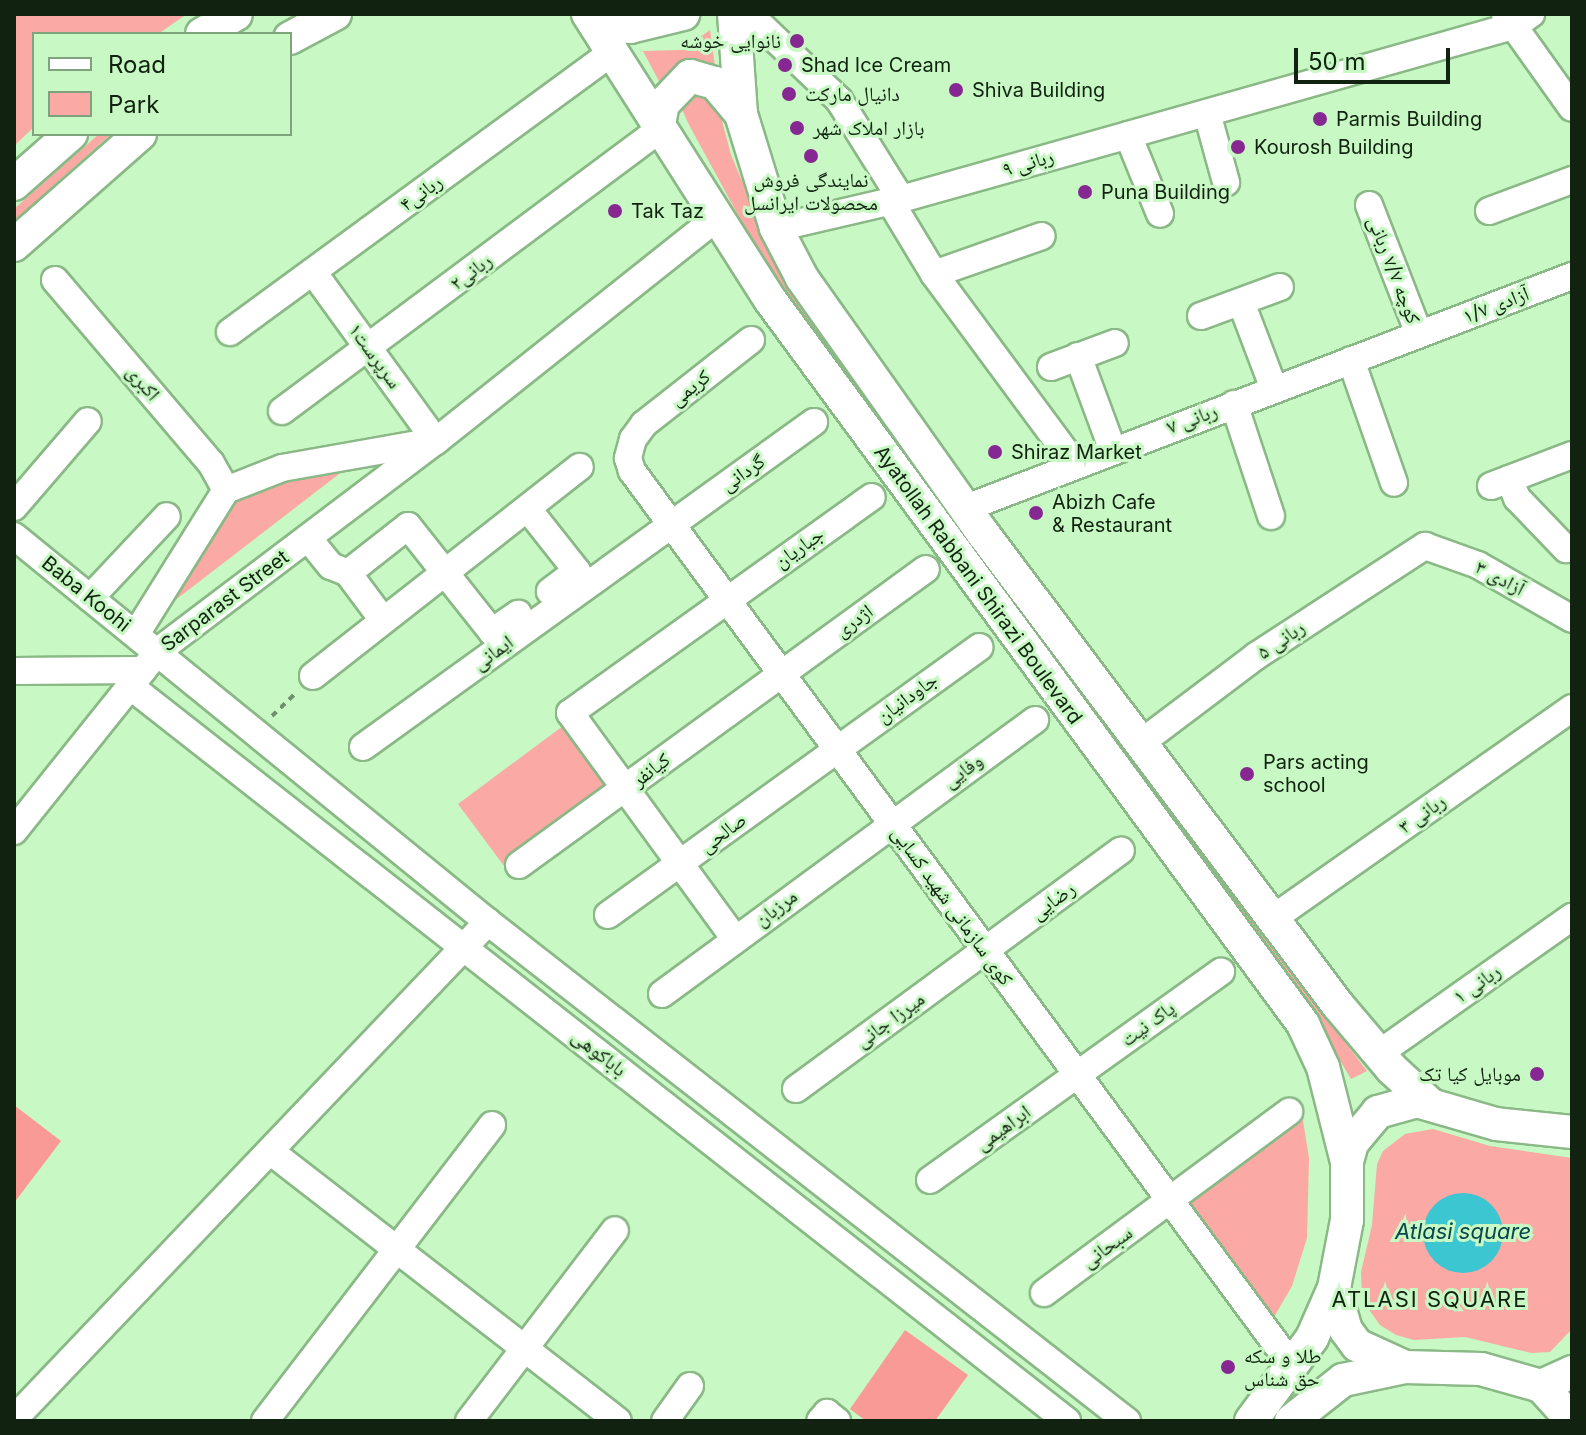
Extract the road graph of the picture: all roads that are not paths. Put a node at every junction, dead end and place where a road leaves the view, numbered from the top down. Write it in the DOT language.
graph roads {
  1 [pos="236,14"];
  2 [pos="335,14"];
  3 [pos="588,14"];
  4 [pos="683,14"];
  5 [pos="734,14"];
  6 [pos="749,14"];
  7 [pos="1516,18"];
  8 [pos="205,32"];
  9 [pos="292,37"];
  10 [pos="611,53"];
  11 [pos="1572,108"];
  12 [pos="1207,113"];
  13 [pos="741,114"];
  14 [pos="658,131"];
  15 [pos="1128,135"];
  16 [pos="69,136"];
  17 [pos="138,136"];
  18 [pos="1572,180"];
  19 [pos="1226,182"];
  20 [pos="14,184"];
  21 [pos="895,200"];
  22 [pos="1369,205"];
  23 [pos="1489,211"];
  24 [pos="1160,214"];
  25 [pos="716,218"];
  26 [pos="776,228"];
  27 [pos="1042,236"];
  28 [pos="14,245"];
  29 [pos="313,272"];
  30 [pos="934,274"];
  31 [pos="1572,276"];
  32 [pos="55,280"];
  33 [pos="1280,287"];
  34 [pos="1241,302"];
  35 [pos="1201,316"];
  36 [pos="230,332"];
  37 [pos="1419,334"];
  38 [pos="751,340"];
  39 [pos="1115,343"];
  40 [pos="369,349"];
  41 [pos="1078,356"];
  42 [pos="1351,360"];
  43 [pos="1051,367"];
  44 [pos="1274,389"];
  45 [pos="1234,404"];
  46 [pos="282,411"];
  47 [pos="88,421"];
  48 [pos="814,422"];
  49 [pos="633,439"];
  50 [pos="436,441"];
  51 [pos="1112,448"];
  52 [pos="1572,455"];
  53 [pos="1074,463"];
  54 [pos="580,467"];
  55 [pos="1394,483"];
  56 [pos="226,490"];
  57 [pos="872,497"];
  58 [pos="14,507"];
  59 [pos="966,508"];
  60 [pos="528,509"];
  61 [pos="167,516"];
  62 [pos="1271,516"];
  63 [pos="672,523"];
  64 [pos="14,536"];
  65 [pos="308,538"];
  66 [pos="1425,546"];
  67 [pos="1566,549"];
  68 [pos="926,569"];
  69 [pos="446,570"];
  70 [pos="348,573"];
  71 [pos="90,598"];
  72 [pos="726,599"];
  73 [pos="1572,619"];
  74 [pos="383,620"];
  75 [pos="1056,631"];
  76 [pos="136,634"];
  77 [pos="979,647"];
  78 [pos="1025,651"];
  79 [pos="144,669"];
  80 [pos="15,673"];
  81 [pos="782,673"];
  82 [pos="313,676"];
  83 [pos="1572,708"];
  84 [pos="1035,720"];
  85 [pos="1142,742"];
  86 [pos="363,747"];
  87 [pos="836,749"];
  88 [pos="626,789"];
  89 [pos="891,823"];
  90 [pos="14,831"];
  91 [pos="1121,850"];
  92 [pos="519,865"];
  93 [pos="681,865"];
  94 [pos="608,915"];
  95 [pos="1572,917"];
  96 [pos="1272,919"];
  97 [pos="488,922"];
  98 [pos="735,939"];
  99 [pos="985,951"];
  100 [pos="1221,972"];
  101 [pos="662,994"];
  102 [pos="1381,1052"];
  103 [pos="1076,1076"];
  104 [pos="796,1089"];
  105 [pos="1430,1104"];
  106 [pos="1289,1112"];
  107 [pos="492,1125"];
  108 [pos="1570,1131"];
  109 [pos="270,1151"];
  110 [pos="1347,1162"];
  111 [pos="930,1180"];
  112 [pos="1169,1201"];
  113 [pos="615,1230"];
  114 [pos="397,1250"];
  115 [pos="1334,1288"];
  116 [pos="1044,1293"];
  117 [pos="524,1349"];
  118 [pos="1293,1367"];
  119 [pos="1405,1367"];
  120 [pos="1572,1372"];
  121 [pos="690,1386"];
  122 [pos="1541,1386"];
  123 [pos="20,1402"];
  124 [pos="1572,1420"];
  125 [pos="265,1421"];
  126 [pos="469,1421"];
  127 [pos="618,1421"];
  128 [pos="665,1421"];
  129 [pos="820,1421"];
  130 [pos="837,1421"];
  131 [pos="1067,1421"];
  132 [pos="1127,1421"];
  133 [pos="1251,1421"];
  134 [pos="1291,1421"];
  1 -- 8 [label="main road"];
  2 -- 9 [label="main road"];
  3 -- 4 [label="main road"];
  3 -- 10 [label="main road, Ayatollah Rabbani Shirazi Boulevard"];
  5 -- 13 [label="main road, Ayatollah Rabbani Shirazi Boulevard"];
  6 -- 21 [label="street"];
  7 -- 11 [label="street"];
  7 -- 12 [label="street, ربانی ۹"];
  10 -- 14 [label="main road, Ayatollah Rabbani Shirazi Boulevard"];
  10 -- 29 [label="street, ربانی۴"];
  12 -- 15 [label="street, ربانی ۹"];
  12 -- 19 [label="street"];
  13 -- 14 [label="main road"];
  13 -- 26 [label="main road, Ayatollah Rabbani Shirazi Boulevard"];
  14 -- 25 [label="main road, Ayatollah Rabbani Shirazi Boulevard"];
  14 -- 40 [label="street, ربانی۲"];
  15 -- 21 [label="street, ربانی ۹"];
  15 -- 24 [label="street"];
  16 -- 20 [label="main road"];
  17 -- 28 [label="main road"];
  18 -- 23 [label="street"];
  21 -- 26 [label="street, ربانی ۹"];
  21 -- 30 [label="street"];
  22 -- 37 [label="street, کوچه ۷/۷ ربانی"];
  25 -- 50 [label="street, Sarparast Street"];
  25 -- 78 [label="main road, Ayatollah Rabbani Shirazi Boulevard"];
  26 -- 59 [label="main road, Ayatollah Rabbani Shirazi Boulevard"];
  27 -- 30 [label="street"];
  29 -- 36 [label="street, ربانی۴"];
  29 -- 40 [label="street, سرپرست۱"];
  30 -- 53 [label="street"];
  31 -- 37 [label="street, آزادی ۱/۷"];
  32 -- 56 [label="street, اکبری"];
  33 -- 34 [label="street"];
  34 -- 35 [label="street"];
  34 -- 44 [label="street"];
  37 -- 42 [label="street, ربانی ۷"];
  38 -- 49 [label="street, کریمی"];
  39 -- 41 [label="street"];
  40 -- 46 [label="street, ربانی۲"];
  40 -- 50 [label="street, سرپرست۱"];
  41 -- 43 [label="street"];
  41 -- 51 [label="street"];
  42 -- 44 [label="street, ربانی ۷"];
  42 -- 55 [label="street"];
  44 -- 45 [label="street, ربانی ۷"];
  45 -- 51 [label="street, ربانی ۷"];
  45 -- 62 [label="street"];
  47 -- 58 [label="street"];
  48 -- 63 [label="street, گردانی"];
  49 -- 63 [label="street, کوی سازمانی شهید کسایی"];
  50 -- 56 [label="street, Sarparast Street"];
  50 -- 65 [label="street, Sarparast Street"];
  51 -- 53 [label="street, ربانی ۷"];
  52 -- 67 [label="street"];
  53 -- 59 [label="street, ربانی ۷"];
  54 -- 60 [label="street"];
  56 -- 76 [label="street, Sarparast Street"];
  57 -- 72 [label="street, جباریان"];
  59 -- 75 [label="main road, Ayatollah Rabbani Shirazi Boulevard"];
  60 -- 69 [label="street"];
  60 -- 69 [label="street"];
  61 -- 71 [label="street"];
  63 -- 72 [label="street, کوی سازمانی شهید کسایی"];
  63 -- 86 [label="street, ایمانی"];
  64 -- 71 [label="street, Baba Koohi"];
  65 -- 70 [label="street"];
  65 -- 79 [label="street, Sarparast Street"];
  66 -- 73 [label="street, ۳ آزادی"];
  66 -- 85 [label="street, ربانی ۵"];
  68 -- 81 [label="street, اژدری"];
  69 -- 70 [label="street"];
  69 -- 74 [label="street"];
  70 -- 74 [label="street"];
  71 -- 76 [label="street, Baba Koohi"];
  72 -- 81 [label="street, کوی سازمانی شهید کسایی"];
  72 -- 88 [label="street, جباریان"];
  74 -- 82 [label="street"];
  75 -- 78 [label="main road"];
  75 -- 85 [label="main road, Ayatollah Rabbani Shirazi Boulevard"];
  76 -- 79 [label="street, Baba Koohi"];
  77 -- 87 [label="street, جاودانیان"];
  78 -- 110 [label="main road, Ayatollah Rabbani Shirazi Boulevard"];
  79 -- 80 [label="street"];
  79 -- 90 [label="street, Sarparast Street"];
  79 -- 97 [label="street"];
  79 -- 131 [label="street, باباکوهی"];
  81 -- 87 [label="street, کوی سازمانی شهید کسایی"];
  81 -- 88 [label="street, کیانفر"];
  83 -- 96 [label="street, ربانی ۳"];
  84 -- 89 [label="street, وفایی"];
  85 -- 96 [label="main road, Ayatollah Rabbani Shirazi Boulevard"];
  87 -- 89 [label="street, کوی سازمانی شهید کسایی"];
  87 -- 93 [label="street, صالحی"];
  88 -- 92 [label="street, کیانفر"];
  88 -- 93 [label="street"];
  89 -- 98 [label="street, مرزبان"];
  89 -- 99 [label="street, کوی سازمانی شهید کسایی"];
  91 -- 99 [label="street, رضایی"];
  93 -- 94 [label="street, صالحی"];
  93 -- 98 [label="street"];
  95 -- 102 [label="street, ربانی ۱"];
  96 -- 102 [label="main road, Ayatollah Rabbani Shirazi Boulevard"];
  97 -- 109 [label="street"];
  97 -- 132 [label="street"];
  98 -- 101 [label="street, مرزبان"];
  99 -- 103 [label="street, کوی سازمانی شهید کسایی"];
  99 -- 104 [label="street, میرزا جانی"];
  100 -- 103 [label="street, پاک نیت"];
  102 -- 105 [label="main road, Ayatollah Rabbani Shirazi Boulevard"];
  103 -- 111 [label="street, ابراهیمی"];
  103 -- 112 [label="street, کوی سازمانی شهید کسایی"];
  105 -- 108 [label="main road"];
  105 -- 110 [label="main road"];
  106 -- 112 [label="street, سبحانی"];
  107 -- 114 [label="street"];
  109 -- 114 [label="street"];
  109 -- 123 [label="street"];
  110 -- 115 [label="main road"];
  112 -- 116 [label="street, سبحانی"];
  112 -- 118 [label="street, کوی سازمانی شهید کسایی"];
  113 -- 117 [label="street"];
  114 -- 117 [label="street"];
  114 -- 125 [label="street"];
  115 -- 118 [label="main road"];
  115 -- 119 [label="main road"];
  117 -- 126 [label="street"];
  117 -- 127 [label="street"];
  118 -- 133 [label="main road"];
  119 -- 122 [label="main road"];
  119 -- 134 [label="main road"];
  120 -- 122 [label="main road"];
  121 -- 128 [label="street"];
  122 -- 124 [label="main road"];
  129 -- 130 [label="street"];
}
